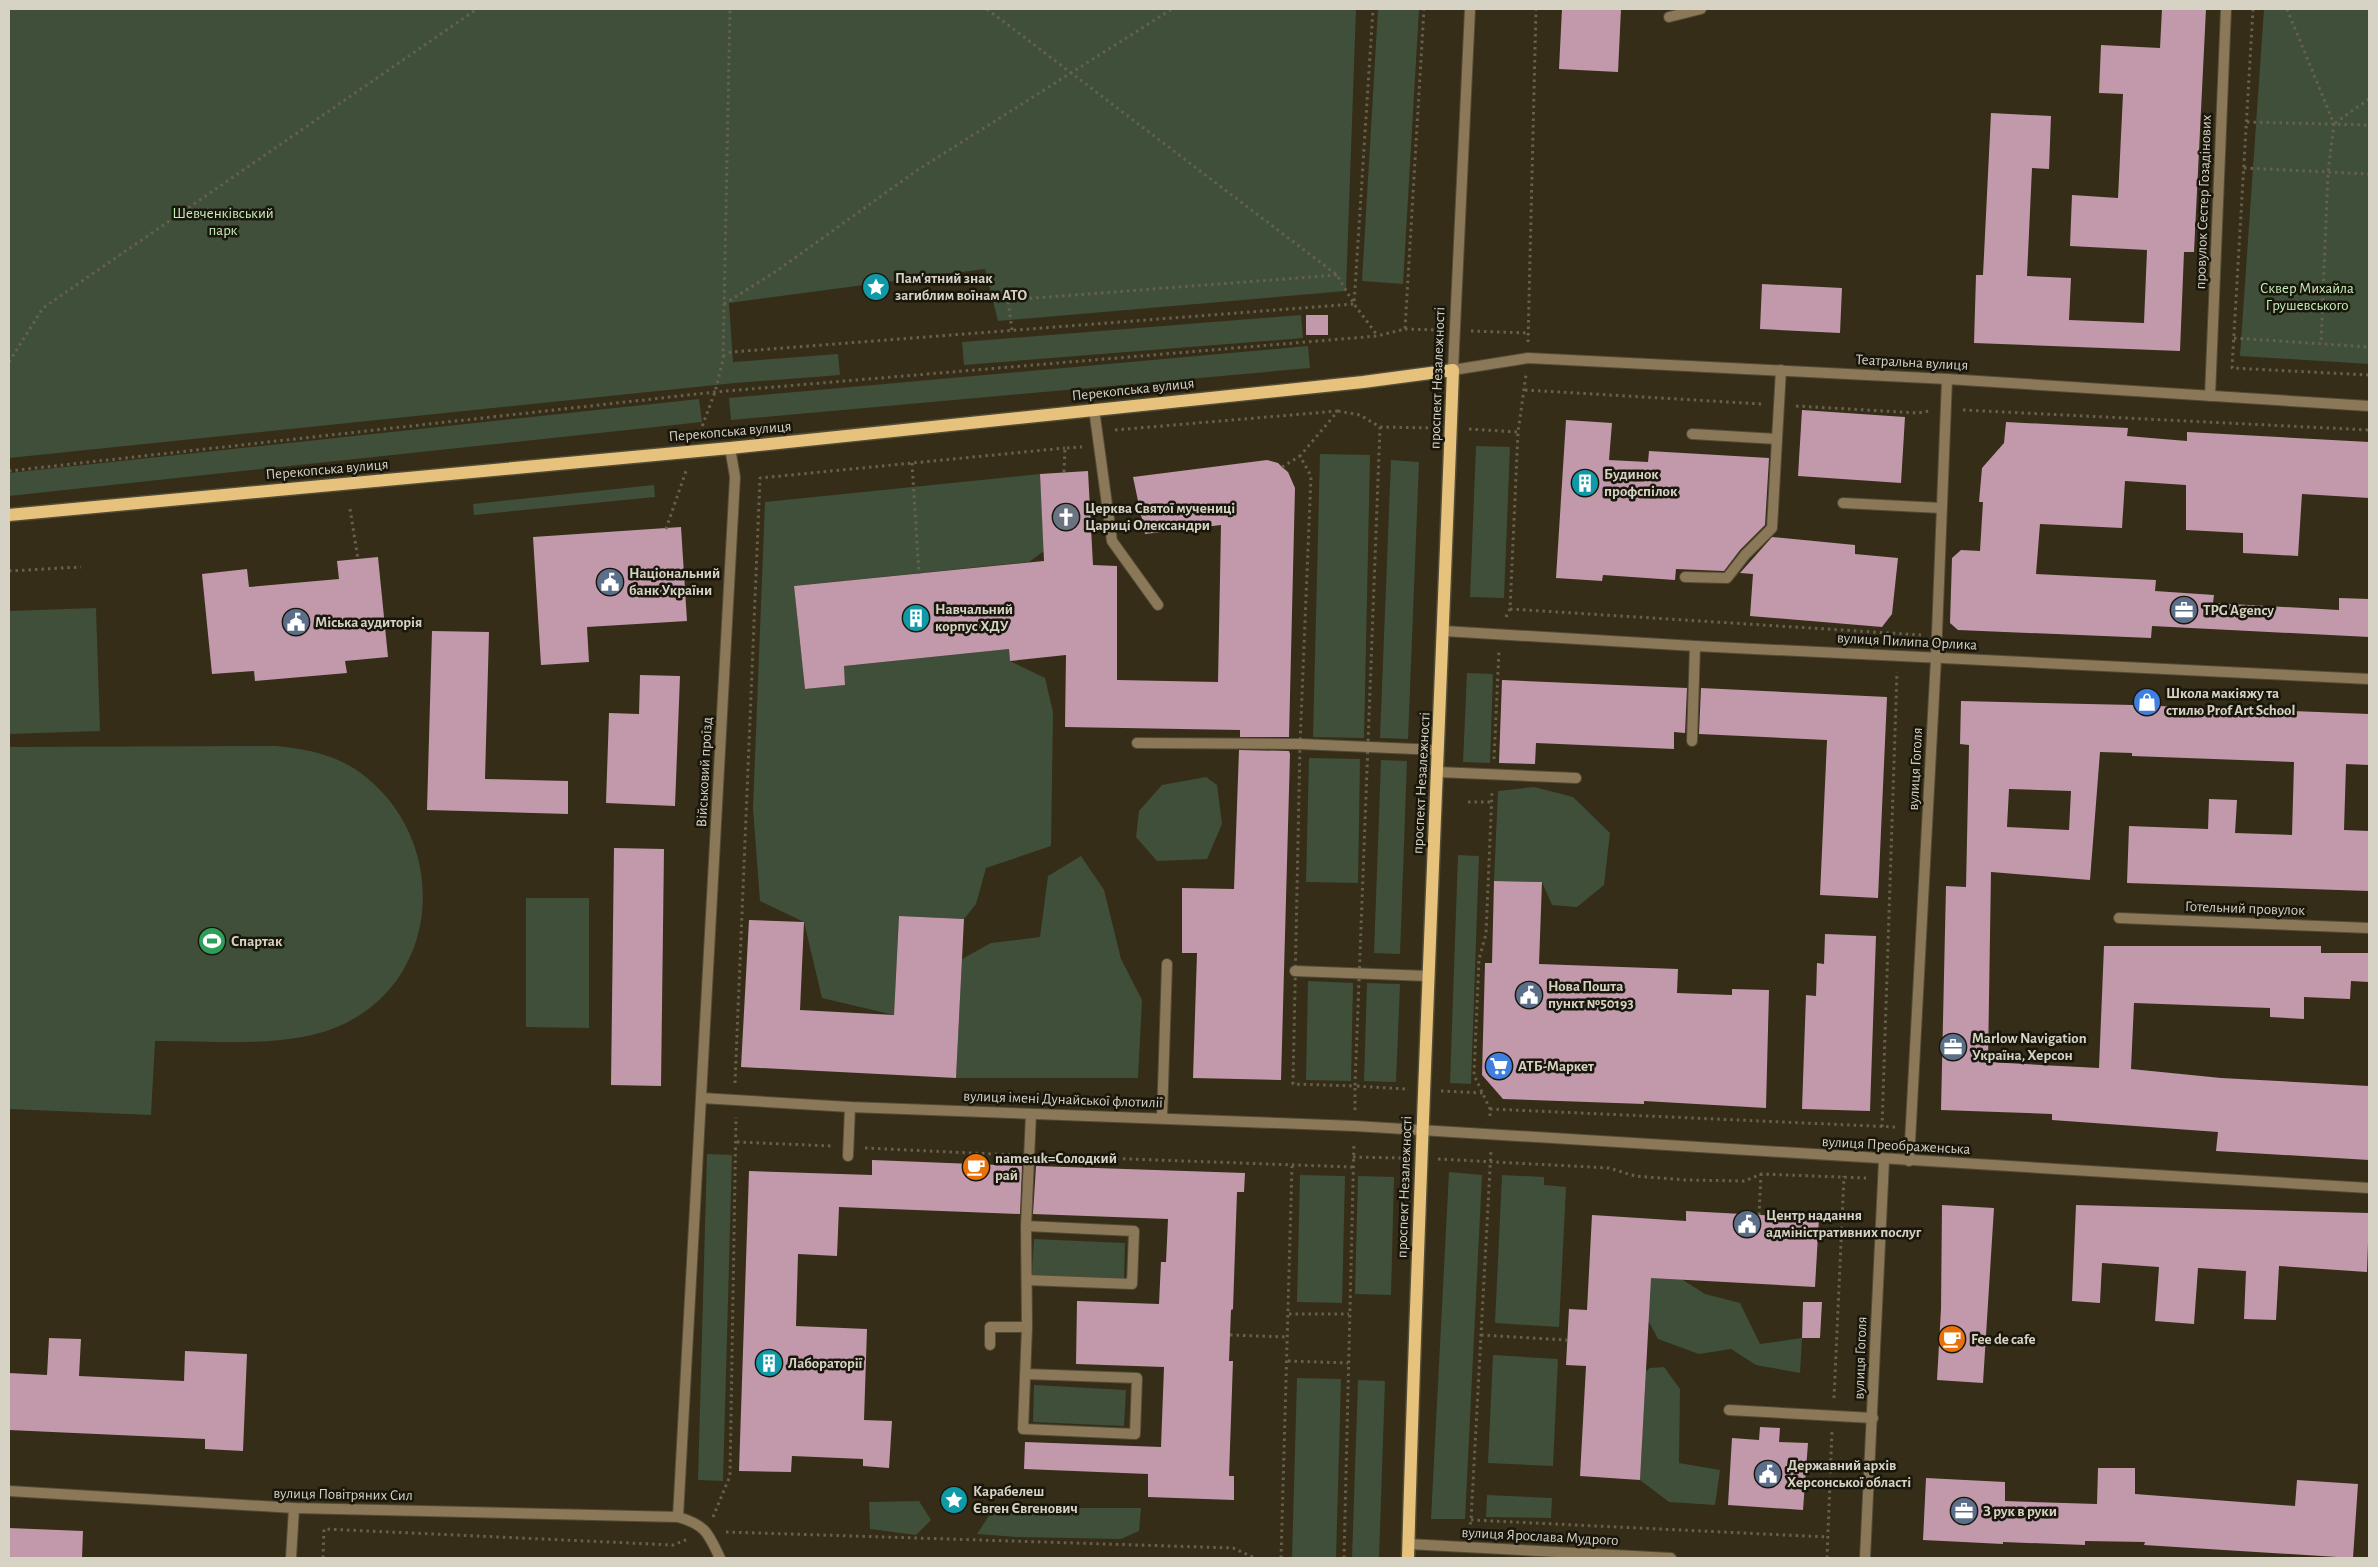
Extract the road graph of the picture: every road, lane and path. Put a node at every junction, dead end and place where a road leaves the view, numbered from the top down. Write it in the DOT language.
graph roads {
  1 [pos="477,9"];
  2 [pos="730,9"];
  3 [pos="987,9"];
  4 [pos="1172,9"];
  5 [pos="1373,9"];
  6 [pos="1424,9"];
  7 [pos="1470,9"];
  8 [pos="1536,9"];
  9 [pos="1701,9"];
  10 [pos="2226,9"];
  11 [pos="2253,9"];
  12 [pos="2287,9"];
  13 [pos="1669,18"];
  14 [pos="1071,72"];
  15 [pos="2369,98"];
  16 [pos="2247,122"];
  17 [pos="2334,124"];
  18 [pos="2369,126"];
  19 [pos="2244,168"];
  20 [pos="2328,172"];
  21 [pos="2369,174"];
  22 [pos="1337,275"];
  23 [pos="724,304"];
  24 [pos="1354,304"];
  25 [pos="1012,330"];
  26 [pos="1377,336"];
  27 [pos="2234,338"];
  28 [pos="2321,344"];
  29 [pos="2369,347"];
  30 [pos="724,356"];
  31 [pos="1528,358"];
  32 [pos="9,362"];
  33 [pos="1453,370"];
  34 [pos="1781,370"];
  35 [pos="2369,375"];
  36 [pos="1947,379"];
  37 [pos="1526,390"];
  38 [pos="715,392"];
  39 [pos="2210,396"];
  40 [pos="1779,405"];
  41 [pos="2369,406"];
  42 [pos="1094,409"];
  43 [pos="1945,409"];
  44 [pos="1338,411"];
  45 [pos="2369,430"];
  46 [pos="1692,434"];
  47 [pos="1777,438"];
  48 [pos="1099,446"];
  49 [pos="730,448"];
  50 [pos="1065,448"];
  51 [pos="694,450"];
  52 [pos="1300,456"];
  53 [pos="912,463"];
  54 [pos="1282,467"];
  55 [pos="9,471"];
  56 [pos="1064,472"];
  57 [pos="1843,503"];
  58 [pos="1941,508"];
  59 [pos="350,509"];
  60 [pos="9,515"];
  61 [pos="666,528"];
  62 [pos="358,559"];
  63 [pos="80,567"];
  64 [pos="9,571"];
  65 [pos="919,574"];
  66 [pos="1685,577"];
  67 [pos="1158,605"];
  68 [pos="1510,609"];
  69 [pos="1444,631"];
  70 [pos="1898,634"];
  71 [pos="1499,635"];
  72 [pos="1936,636"];
  73 [pos="1695,646"];
  74 [pos="1897,656"];
  75 [pos="1936,658"];
  76 [pos="2369,679"];
  77 [pos="1692,741"];
  78 [pos="1137,743"];
  79 [pos="1438,750"];
  80 [pos="1437,772"];
  81 [pos="1493,774"];
  82 [pos="1576,778"];
  83 [pos="1468,802"];
  84 [pos="1492,802"];
  85 [pos="2119,918"];
  86 [pos="2369,928"];
  87 [pos="1167,964"];
  88 [pos="1295,971"];
  89 [pos="1428,976"];
  90 [pos="702,1098"];
  91 [pos="736,1100"];
  92 [pos="850,1107"];
  93 [pos="1490,1109"];
  94 [pos="1031,1114"];
  95 [pos="1162,1118"];
  96 [pos="1354,1126"];
  97 [pos="1422,1131"];
  98 [pos="1490,1135"];
  99 [pos="848,1156"];
  100 [pos="1884,1160"];
  101 [pos="1491,1161"];
  102 [pos="1909,1161"];
  103 [pos="1352,1167"];
  104 [pos="1761,1174"];
  105 [pos="2369,1188"];
  106 [pos="1759,1214"];
  107 [pos="1026,1226"];
  108 [pos="1027,1280"];
  109 [pos="1289,1314"];
  110 [pos="1349,1314"];
  111 [pos="1027,1327"];
  112 [pos="1481,1335"];
  113 [pos="1230,1336"];
  114 [pos="1288,1337"];
  115 [pos="1567,1340"];
  116 [pos="990,1345"];
  117 [pos="1288,1361"];
  118 [pos="1348,1363"];
  119 [pos="1026,1374"];
  120 [pos="1729,1410"];
  121 [pos="1833,1416"];
  122 [pos="1873,1418"];
  123 [pos="9,1491"];
  124 [pos="294,1508"];
  125 [pos="678,1517"];
  126 [pos="708,1531"];
  127 [pos="1827,1537"];
  128 [pos="1408,1544"];
  129 [pos="291,1558"];
  130 [pos="323,1558"];
  131 [pos="720,1558"];
  132 [pos="1255,1558"];
  133 [pos="1281,1558"];
  134 [pos="1344,1558"];
  135 [pos="1408,1558"];
  136 [pos="1660,1558"];
  137 [pos="1671,1558"];
  138 [pos="1826,1558"];
  139 [pos="1866,1558"];
  1 -- 32 [label="path"];
  2 -- 23 [label="path"];
  3 -- 14 [label="path"];
  4 -- 14 [label="path"];
  5 -- 24 [label="path"];
  6 -- 26 [label="path"];
  7 -- 33 [label="street, проспект Незалежності"];
  8 -- 31 [label="path"];
  9 -- 13 [label="street"];
  10 -- 39 [label="street, провулок Сестер Гозадінових"];
  11 -- 16 [label="path"];
  12 -- 17 [label="path"];
  14 -- 22 [label="path"];
  14 -- 23 [label="path"];
  15 -- 17 [label="path"];
  16 -- 17 [label="path"];
  16 -- 19 [label="path"];
  17 -- 18 [label="path"];
  17 -- 20 [label="path"];
  19 -- 20 [label="path"];
  19 -- 27 [label="path"];
  20 -- 21 [label="path"];
  20 -- 28 [label="path"];
  22 -- 24 [label="path"];
  22 -- 25 [label="path"];
  23 -- 30 [label="path"];
  24 -- 25 [label="path"];
  24 -- 26 [label="path"];
  25 -- 30 [label="path"];
  26 -- 38 [label="path"];
  27 -- 28 [label="path"];
  27 -- 35 [label="path"];
  28 -- 29 [label="path"];
  30 -- 38 [label="path"];
  31 -- 33 [label="street, Театральна вулиця"];
  31 -- 34 [label="street, Театральна вулиця"];
  31 -- 37 [label="path"];
  33 -- 42 [label="main road, Перекопська вулиця"];
  33 -- 69 [label="main road, проспект Незалежності"];
  34 -- 36 [label="street, Театральна вулиця"];
  34 -- 40 [label="street"];
  36 -- 39 [label="street, Театральна вулиця"];
  36 -- 43 [label="street, вулиця Гоголя"];
  37 -- 40 [label="path"];
  37 -- 68 [label="path"];
  38 -- 51 [label="path"];
  38 -- 55 [label="path"];
  39 -- 41 [label="street, Театральна вулиця"];
  40 -- 43 [label="path"];
  40 -- 47 [label="street"];
  42 -- 48 [label="street"];
  42 -- 49 [label="main road, Перекопська вулиця"];
  43 -- 45 [label="path"];
  43 -- 58 [label="street, вулиця Гоголя"];
  44 -- 48 [label="path"];
  46 -- 47 [label="street"];
  47 -- 66 [label="street"];
  48 -- 50 [label="path"];
  48 -- 67 [label="street"];
  49 -- 51 [label="main road, Перекопська вулиця"];
  49 -- 90 [label="street, Військовий проїзд"];
  50 -- 53 [label="path"];
  50 -- 56 [label="path"];
  51 -- 60 [label="main road, Перекопська вулиця"];
  51 -- 61 [label="path"];
  52 -- 54 [label="path"];
  53 -- 65 [label="path"];
  53 -- 91 [label="path"];
  57 -- 58 [label="street"];
  58 -- 72 [label="street, вулиця Гоголя"];
  59 -- 62 [label="path"];
  63 -- 64 [label="path"];
  68 -- 70 [label="path"];
  68 -- 71 [label="path"];
  69 -- 71 [label="street, вулиця Пилипа Орлика"];
  69 -- 79 [label="main road, проспект Незалежності"];
  70 -- 72 [label="path"];
  70 -- 74 [label="path"];
  71 -- 73 [label="street, вулиця Пилипа Орлика"];
  71 -- 81 [label="path"];
  72 -- 75 [label="street, вулиця Гоголя"];
  73 -- 74 [label="street, вулиця Пилипа Орлика"];
  73 -- 77 [label="street"];
  74 -- 75 [label="street, вулиця Пилипа Орлика"];
  74 -- 93 [label="path"];
  75 -- 76 [label="street, вулиця Пилипа Орлика"];
  75 -- 102 [label="street, вулиця Гоголя"];
  78 -- 79 [label="street"];
  79 -- 80 [label="main road, проспект Незалежності"];
  80 -- 81 [label="street"];
  80 -- 89 [label="main road, проспект Незалежності"];
  81 -- 82 [label="street"];
  81 -- 84 [label="path"];
  83 -- 84 [label="path"];
  84 -- 93 [label="path"];
  85 -- 86 [label="street, Готельний провулок"];
  87 -- 95 [label="street"];
  88 -- 89 [label="street"];
  89 -- 97 [label="main road, проспект Незалежності"];
  90 -- 91 [label="street, вулиця імені Дунайської флотилії"];
  90 -- 125 [label="street, Військовий проїзд"];
  91 -- 92 [label="street, вулиця імені Дунайської флотилії"];
  91 -- 126 [label="path"];
  92 -- 94 [label="street, вулиця імені Дунайської флотилії"];
  92 -- 99 [label="street"];
  93 -- 98 [label="path"];
  94 -- 95 [label="street, вулиця імені Дунайської флотилії"];
  94 -- 107 [label="street"];
  95 -- 96 [label="street, вулиця імені Дунайської флотилії"];
  96 -- 97 [label="street, вулиця імені Дунайської флотилії"];
  96 -- 103 [label="path"];
  97 -- 98 [label="street, вулиця Преображенська"];
  97 -- 128 [label="main road, проспект Незалежності"];
  98 -- 100 [label="street, вулиця Преображенська"];
  98 -- 101 [label="path"];
  100 -- 102 [label="street, вулиця Преображенська"];
  100 -- 122 [label="street, вулиця Гоголя"];
  101 -- 104 [label="path"];
  101 -- 112 [label="path"];
  102 -- 105 [label="street, вулиця Преображенська"];
  103 -- 109 [label="path"];
  103 -- 110 [label="path"];
  104 -- 106 [label="path"];
  104 -- 121 [label="path"];
  107 -- 108 [label="street"];
  107 -- 108 [label="street"];
  108 -- 111 [label="street"];
  109 -- 110 [label="path"];
  109 -- 114 [label="path"];
  110 -- 118 [label="path"];
  111 -- 116 [label="street"];
  111 -- 119 [label="street"];
  112 -- 115 [label="path"];
  112 -- 127 [label="path"];
  113 -- 114 [label="path"];
  114 -- 117 [label="path"];
  117 -- 118 [label="path"];
  117 -- 133 [label="path"];
  118 -- 134 [label="path"];
  119 -- 119 [label="street"];
  120 -- 121 [label="street"];
  121 -- 122 [label="street"];
  121 -- 127 [label="path"];
  122 -- 139 [label="street, вулиця Гоголя"];
  123 -- 124 [label="street, вулиця Повітряних Сил"];
  124 -- 125 [label="street, вулиця Повітряних Сил"];
  124 -- 129 [label="street"];
  125 -- 126 [label="street, вулиця Повітряних Сил"];
  126 -- 130 [label="path"];
  126 -- 131 [label="street"];
  126 -- 132 [label="path"];
  127 -- 138 [label="path"];
  128 -- 135 [label="main road, проспект Незалежності"];
  128 -- 136 [label="street, вулиця Ярослава Мудрого"];
  136 -- 137 [label="street, вулиця Ярослава Мудрого"];
}
